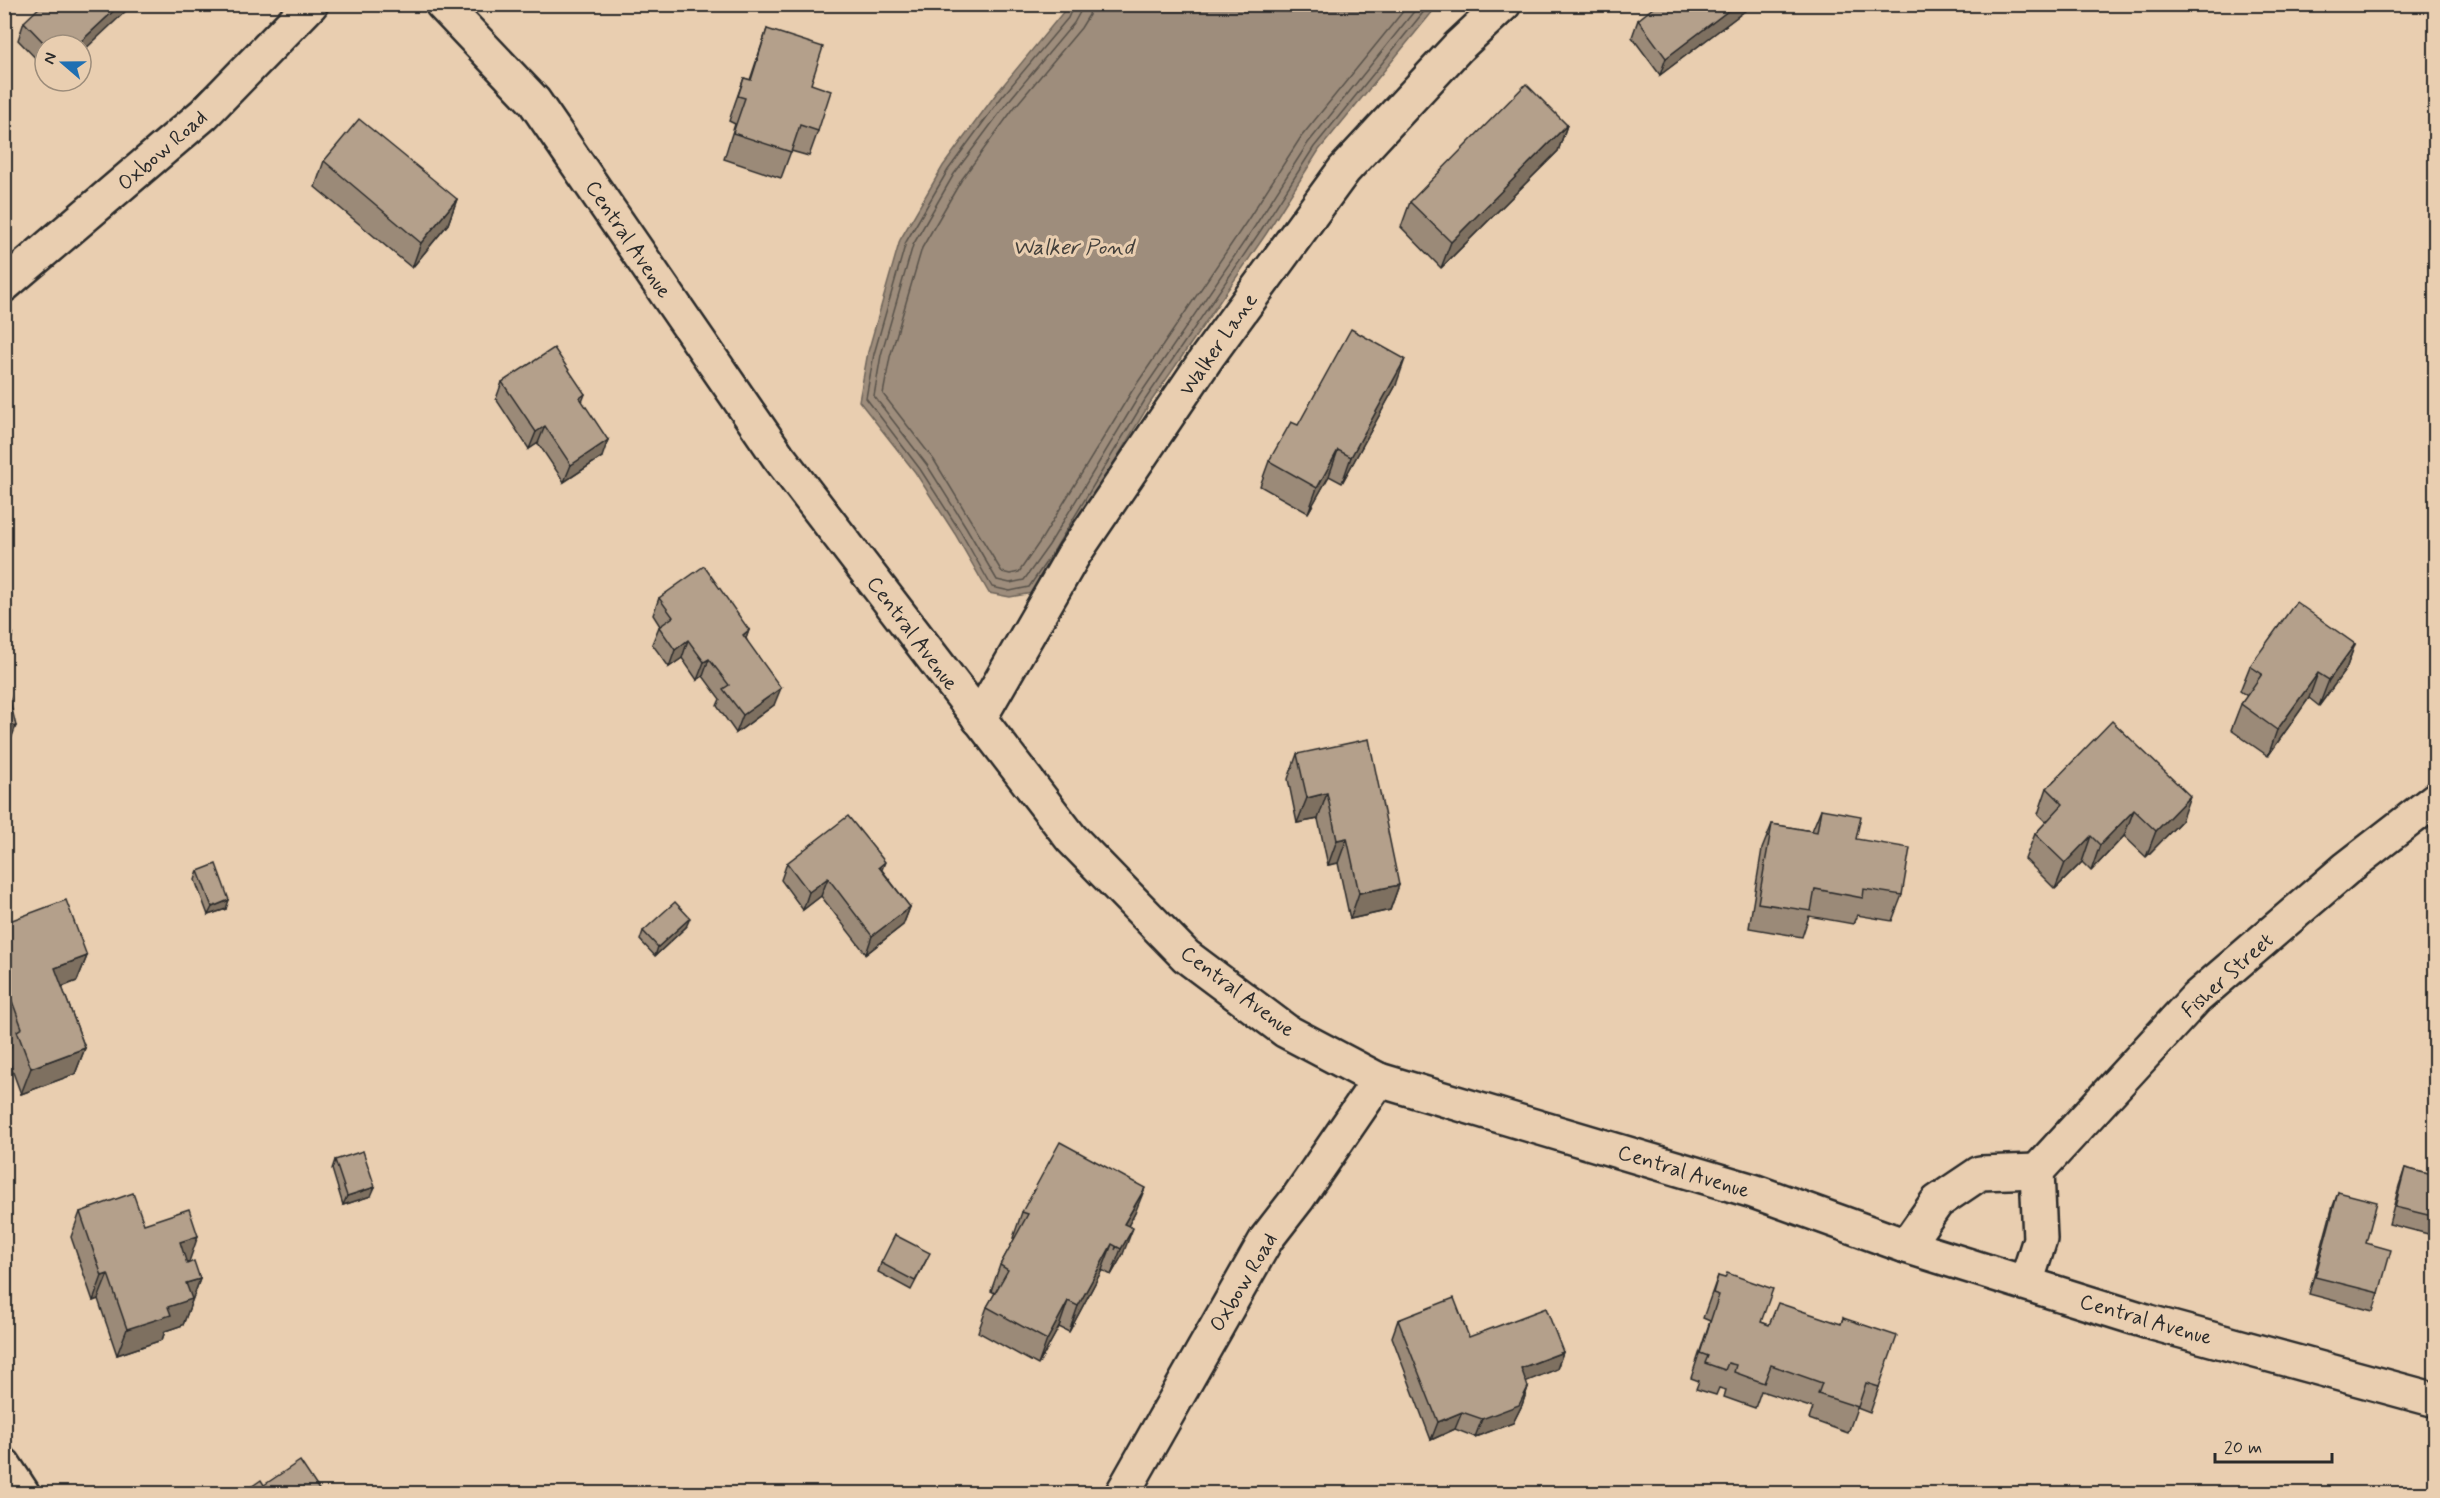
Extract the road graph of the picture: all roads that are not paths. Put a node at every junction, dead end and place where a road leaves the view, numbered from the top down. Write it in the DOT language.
graph roads {
  1 [pos="311,4"];
  2 [pos="442,4"];
  3 [pos="1504,4"];
  4 [pos="4,285"];
  5 [pos="979,719"];
  6 [pos="2436,799"];
  7 [pos="1379,1080"];
  8 [pos="2037,1171"];
  9 [pos="1906,1246"];
  10 [pos="2026,1283"];
  11 [pos="2436,1400"];
  12 [pos="4,1465"];
  13 [pos="23,1494"];
  14 [pos="1122,1494"];
  1 -- 4 [label="street, Oxbow Road"];
  2 -- 5 [label="street, Central Avenue"];
  3 -- 5 [label="street, Walker Lane"];
  5 -- 7 [label="street, Central Avenue"];
  6 -- 8 [label="street, Fisher Street"];
  7 -- 9 [label="street, Central Avenue"];
  7 -- 14 [label="street, Oxbow Road"];
  8 -- 9 [label="street"];
  8 -- 10 [label="street"];
  9 -- 10 [label="street, Central Avenue"];
  10 -- 11 [label="street, Central Avenue"];
  12 -- 13 [label="street"];
}
